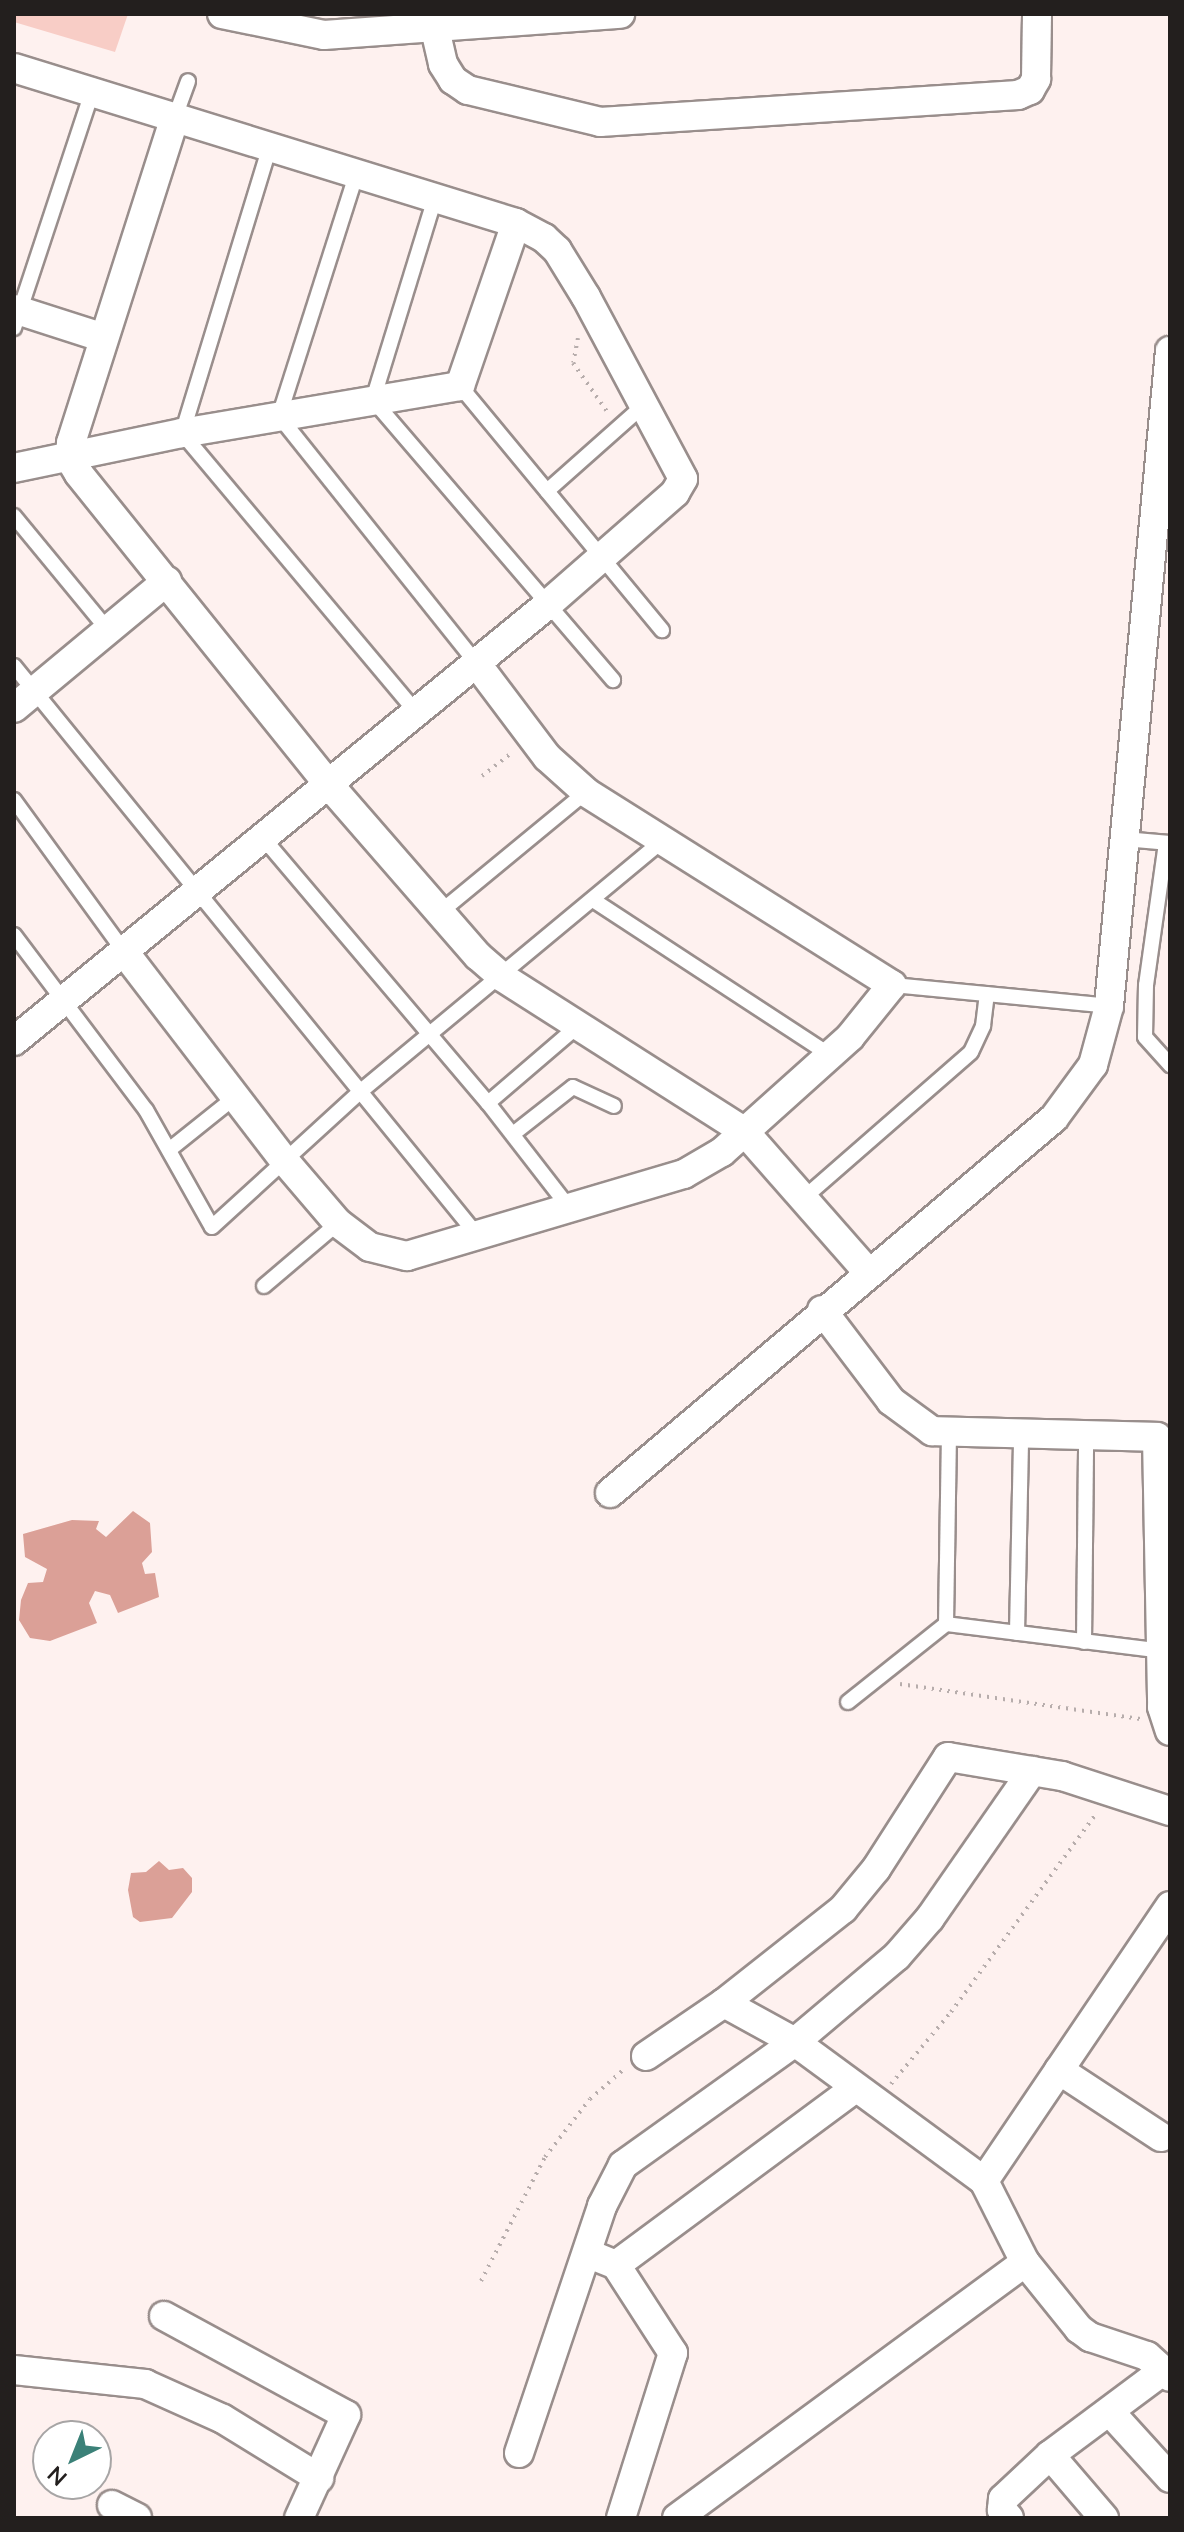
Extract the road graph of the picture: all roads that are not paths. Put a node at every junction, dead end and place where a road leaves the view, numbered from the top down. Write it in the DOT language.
graph roads {
  1 [pos="222,14"];
  2 [pos="620,14"];
  3 [pos="1037,14"];
  4 [pos="435,29"];
  5 [pos="15,71"];
  6 [pos="188,81"];
  7 [pos="92,92"];
  8 [pos="175,117"];
  9 [pos="270,146"];
  10 [pos="357,172"];
  11 [pos="435,198"];
  12 [pos="516,223"];
  13 [pos="16,316"];
  14 [pos="101,337"];
  15 [pos="1170,351"];
  16 [pos="460,386"];
  17 [pos="373,400"];
  18 [pos="644,405"];
  19 [pos="279,416"];
  20 [pos="182,433"];
  21 [pos="70,459"];
  22 [pos="14,468"];
  23 [pos="547,491"];
  24 [pos="14,516"];
  25 [pos="603,557"];
  26 [pos="167,581"];
  27 [pos="546,606"];
  28 [pos="108,630"];
  29 [pos="662,630"];
  30 [pos="477,664"];
  31 [pos="14,666"];
  32 [pos="613,680"];
  33 [pos="24,700"];
  34 [pos="417,713"];
  35 [pos="330,786"];
  36 [pos="586,792"];
  37 [pos="14,800"];
  38 [pos="264,839"];
  39 [pos="1124,839"];
  40 [pos="662,841"];
  41 [pos="1168,843"];
  42 [pos="199,890"];
  43 [pos="593,900"];
  44 [pos="438,914"];
  45 [pos="14,935"];
  46 [pos="125,953"];
  47 [pos="502,977"];
  48 [pos="892,985"];
  49 [pos="987,994"];
  50 [pos="65,999"];
  51 [pos="1109,1006"];
  52 [pos="579,1025"];
  53 [pos="430,1034"];
  54 [pos="14,1041"];
  55 [pos="831,1056"];
  56 [pos="1170,1065"];
  57 [pos="361,1091"];
  58 [pos="234,1098"];
  59 [pos="488,1103"];
  60 [pos="614,1106"];
  61 [pos="744,1131"];
  62 [pos="513,1134"];
  63 [pos="169,1150"];
  64 [pos="284,1160"];
  65 [pos="805,1197"];
  66 [pos="571,1210"];
  67 [pos="338,1223"];
  68 [pos="477,1235"];
  69 [pos="867,1271"];
  70 [pos="264,1286"];
  71 [pos="822,1310"];
  72 [pos="949,1434"];
  73 [pos="1021,1435"];
  74 [pos="1086,1436"];
  75 [pos="610,1493"];
  76 [pos="946,1624"];
  77 [pos="1017,1633"];
  78 [pos="1084,1642"];
  79 [pos="1162,1651"];
  80 [pos="848,1702"];
  81 [pos="1168,1727"];
  82 [pos="1032,1771"];
  83 [pos="1170,1811"];
  84 [pos="1170,1906"];
  85 [pos="724,2003"];
  86 [pos="795,2042"];
  87 [pos="646,2056"];
  88 [pos="1059,2070"];
  89 [pos="864,2097"];
  90 [pos="1161,2137"];
  91 [pos="984,2181"];
  92 [pos="589,2254"];
  93 [pos="1025,2262"];
  94 [pos="616,2265"];
  95 [pos="164,2316"];
  96 [pos="14,2370"];
  97 [pos="1167,2374"];
  98 [pos="1110,2412"];
  99 [pos="519,2453"];
  100 [pos="1050,2455"];
  101 [pos="319,2478"];
  102 [pos="1170,2478"];
  103 [pos="112,2505"];
  104 [pos="137,2518"];
  105 [pos="299,2518"];
  106 [pos="621,2518"];
  107 [pos="677,2518"];
  108 [pos="1009,2518"];
  109 [pos="1104,2518"];
  1 -- 4 [label="street"];
  2 -- 4 [label="street"];
  3 -- 4 [label="street"];
  5 -- 7 [label="street"];
  6 -- 8 [label="lane"];
  7 -- 8 [label="street"];
  7 -- 13 [label="lane"];
  8 -- 9 [label="street"];
  8 -- 14 [label="street"];
  9 -- 10 [label="street"];
  9 -- 20 [label="lane"];
  10 -- 11 [label="street"];
  10 -- 19 [label="lane"];
  11 -- 12 [label="street"];
  11 -- 17 [label="lane"];
  12 -- 16 [label="street"];
  12 -- 18 [label="street"];
  13 -- 14 [label="street"];
  14 -- 21 [label="street"];
  15 -- 39 [label="street"];
  16 -- 17 [label="street"];
  16 -- 23 [label="lane"];
  17 -- 19 [label="street"];
  17 -- 27 [label="lane"];
  18 -- 23 [label="lane"];
  18 -- 25 [label="street"];
  19 -- 20 [label="street"];
  19 -- 30 [label="lane"];
  20 -- 21 [label="street"];
  20 -- 34 [label="lane"];
  21 -- 22 [label="street"];
  21 -- 26 [label="street"];
  23 -- 25 [label="lane"];
  24 -- 28 [label="lane"];
  25 -- 27 [label="street"];
  25 -- 29 [label="lane"];
  26 -- 28 [label="street"];
  26 -- 35 [label="street"];
  27 -- 30 [label="street"];
  27 -- 32 [label="lane"];
  28 -- 33 [label="street"];
  30 -- 34 [label="street"];
  30 -- 36 [label="street"];
  31 -- 33 [label="lane"];
  33 -- 42 [label="lane"];
  34 -- 35 [label="street"];
  35 -- 38 [label="street"];
  35 -- 44 [label="street"];
  36 -- 40 [label="street"];
  36 -- 44 [label="lane"];
  37 -- 46 [label="lane"];
  38 -- 42 [label="street"];
  38 -- 53 [label="lane"];
  39 -- 41 [label="lane"];
  39 -- 51 [label="street"];
  40 -- 43 [label="lane"];
  40 -- 48 [label="street"];
  41 -- 56 [label="lane"];
  42 -- 46 [label="street"];
  42 -- 57 [label="lane"];
  43 -- 47 [label="lane"];
  43 -- 55 [label="lane"];
  44 -- 47 [label="street"];
  45 -- 50 [label="lane"];
  46 -- 50 [label="street"];
  46 -- 58 [label="street"];
  47 -- 52 [label="street"];
  47 -- 53 [label="lane"];
  48 -- 49 [label="lane"];
  48 -- 55 [label="street"];
  49 -- 51 [label="lane"];
  49 -- 65 [label="lane"];
  50 -- 54 [label="street"];
  50 -- 63 [label="lane"];
  51 -- 69 [label="street"];
  52 -- 59 [label="lane"];
  52 -- 61 [label="street"];
  53 -- 57 [label="lane"];
  53 -- 59 [label="lane"];
  55 -- 61 [label="street"];
  57 -- 64 [label="lane"];
  57 -- 68 [label="lane"];
  58 -- 63 [label="lane"];
  58 -- 64 [label="street"];
  59 -- 62 [label="lane"];
  60 -- 62 [label="lane"];
  61 -- 65 [label="street"];
  61 -- 66 [label="street"];
  62 -- 66 [label="lane"];
  63 -- 64 [label="lane"];
  64 -- 67 [label="street"];
  65 -- 69 [label="street"];
  66 -- 68 [label="street"];
  67 -- 68 [label="street"];
  67 -- 70 [label="lane"];
  69 -- 71 [label="street"];
  71 -- 72 [label="street"];
  71 -- 75 [label="street"];
  72 -- 73 [label="street"];
  72 -- 76 [label="lane"];
  73 -- 74 [label="street"];
  73 -- 77 [label="lane"];
  74 -- 78 [label="lane"];
  74 -- 79 [label="street"];
  76 -- 77 [label="lane"];
  76 -- 80 [label="lane"];
  77 -- 78 [label="lane"];
  78 -- 79 [label="lane"];
  79 -- 81 [label="street"];
  82 -- 83 [label="street"];
  82 -- 85 [label="street"];
  82 -- 86 [label="street"];
  84 -- 88 [label="street"];
  85 -- 86 [label="street"];
  85 -- 87 [label="street"];
  86 -- 89 [label="street"];
  86 -- 92 [label="street"];
  88 -- 90 [label="street"];
  88 -- 91 [label="street"];
  89 -- 91 [label="street"];
  89 -- 94 [label="street"];
  91 -- 93 [label="street"];
  92 -- 94 [label="street"];
  92 -- 99 [label="street"];
  93 -- 97 [label="street"];
  93 -- 107 [label="street"];
  94 -- 106 [label="street"];
  95 -- 101 [label="street"];
  96 -- 101 [label="street"];
  97 -- 98 [label="street"];
  98 -- 100 [label="street"];
  98 -- 102 [label="street"];
  100 -- 108 [label="street"];
  100 -- 109 [label="street"];
  101 -- 105 [label="street"];
  103 -- 104 [label="street"];
}
